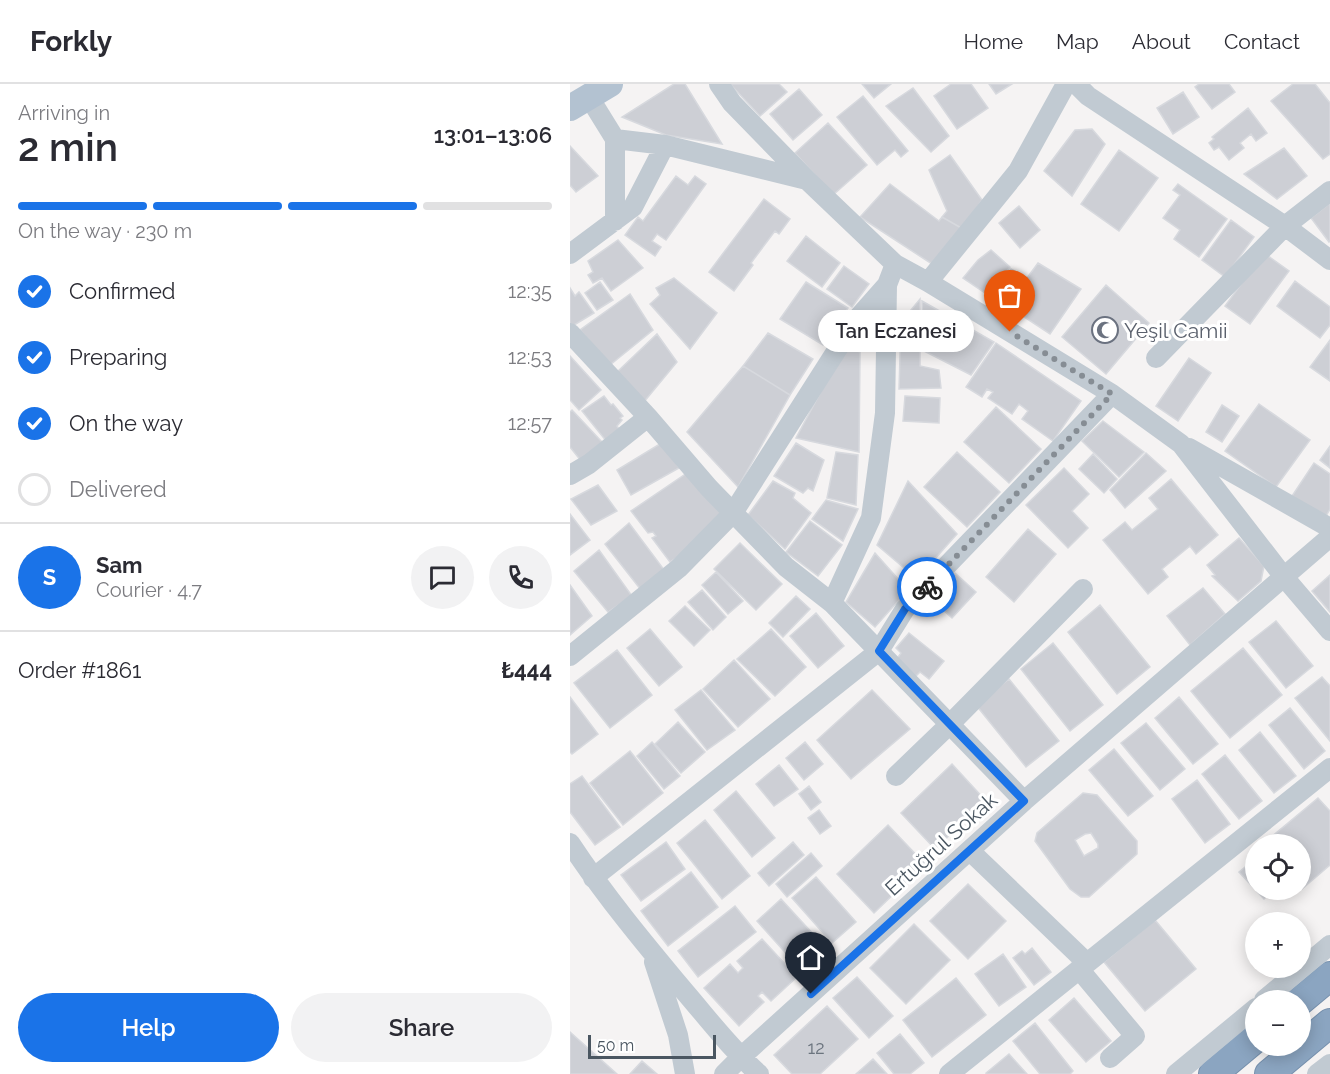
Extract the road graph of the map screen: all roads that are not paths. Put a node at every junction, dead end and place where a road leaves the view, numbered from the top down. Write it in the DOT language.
graph roads {
  1 [pos="719,84"];
  2 [pos="1065,84"];
  3 [pos="1076,84"];
  4 [pos="588,93"];
  5 [pos="615,139"];
  6 [pos="665,146"];
  7 [pos="807,180"];
  8 [pos="1330,191"];
  9 [pos="615,221"];
  10 [pos="1285,226"];
  11 [pos="570,254"];
  12 [pos="1330,260"];
  13 [pos="895,264"];
  14 [pos="928,282"];
  15 [pos="887,285"];
  16 [pos="570,333"];
  17 [pos="1156,358"];
  18 [pos="1112,394"];
  19 [pos="648,417"];
  20 [pos="1181,444"];
  21 [pos="570,475"];
  22 [pos="733,513"];
  23 [pos="1330,528"];
  24 [pos="1330,537"];
  25 [pos="1284,577"];
  26 [pos="1083,589"];
  27 [pos="832,603"];
  28 [pos="1330,631"];
  29 [pos="879,651"];
  30 [pos="570,656"];
  31 [pos="950,724"];
  32 [pos="1330,768"];
  33 [pos="896,776"];
  34 [pos="1024,801"];
  35 [pos="570,843"];
  36 [pos="970,850"];
  37 [pos="593,878"];
  38 [pos="1330,945"];
  39 [pos="650,951"];
  40 [pos="1083,966"];
  41 [pos="1330,976"];
  42 [pos="1276,990"];
  43 [pos="1311,992"];
  44 [pos="1245,1017"];
  45 [pos="1330,1023"];
  46 [pos="1245,1047"];
  47 [pos="741,1058"];
  48 [pos="1110,1058"];
  49 [pos="1330,1064"];
  50 [pos="685,1074"];
  51 [pos="724,1074"];
  52 [pos="759,1074"];
  53 [pos="949,1074"];
  54 [pos="1176,1074"];
  55 [pos="1213,1074"];
  56 [pos="1269,1074"];
  57 [pos="1317,1074"];
  1 -- 7 [label="street"];
  2 -- 14 [label="street"];
  3 -- 10 [label="street"];
  4 -- 5 [label="street"];
  5 -- 6 [label="street"];
  5 -- 9 [label="street"];
  6 -- 7 [label="street"];
  6 -- 9 [label="street"];
  7 -- 13 [label="street"];
  8 -- 10 [label="street"];
  9 -- 11 [label="street"];
  10 -- 12 [label="street"];
  10 -- 17 [label="street"];
  13 -- 14 [label="street"];
  13 -- 15 [label="street"];
  14 -- 18 [label="street"];
  15 -- 22 [label="street"];
  15 -- 27 [label="street"];
  16 -- 19 [label="street"];
  18 -- 20 [label="street"];
  18 -- 29 [label="street"];
  19 -- 21 [label="street"];
  19 -- 22 [label="street"];
  20 -- 23 [label="street"];
  20 -- 25 [label="street"];
  22 -- 27 [label="street"];
  22 -- 30 [label="street"];
  24 -- 25 [label="street, Ertuğrul Sokak"];
  25 -- 28 [label="street"];
  25 -- 34 [label="street, Ertuğrul Sokak"];
  26 -- 31 [label="street"];
  27 -- 29 [label="street"];
  29 -- 31 [label="street"];
  29 -- 37 [label="street"];
  31 -- 33 [label="street"];
  31 -- 34 [label="street"];
  32 -- 40 [label="street"];
  34 -- 36 [label="street, Ertuğrul Sokak"];
  35 -- 37 [label="street"];
  36 -- 40 [label="street"];
  36 -- 47 [label="street, Ertuğrul Sokak"];
  37 -- 39 [label="street"];
  38 -- 42 [label="street"];
  39 -- 47 [label="street"];
  39 -- 50 [label="street"];
  40 -- 48 [label="street"];
  40 -- 53 [label="street"];
  41 -- 43 [label="highway"];
  44 -- 54 [label="street"];
  45 -- 56 [label="highway"];
  46 -- 55 [label="highway"];
  47 -- 51 [label="street, Ertuğrul Sokak"];
  47 -- 52 [label="street"];
  49 -- 57 [label="street"];
}
